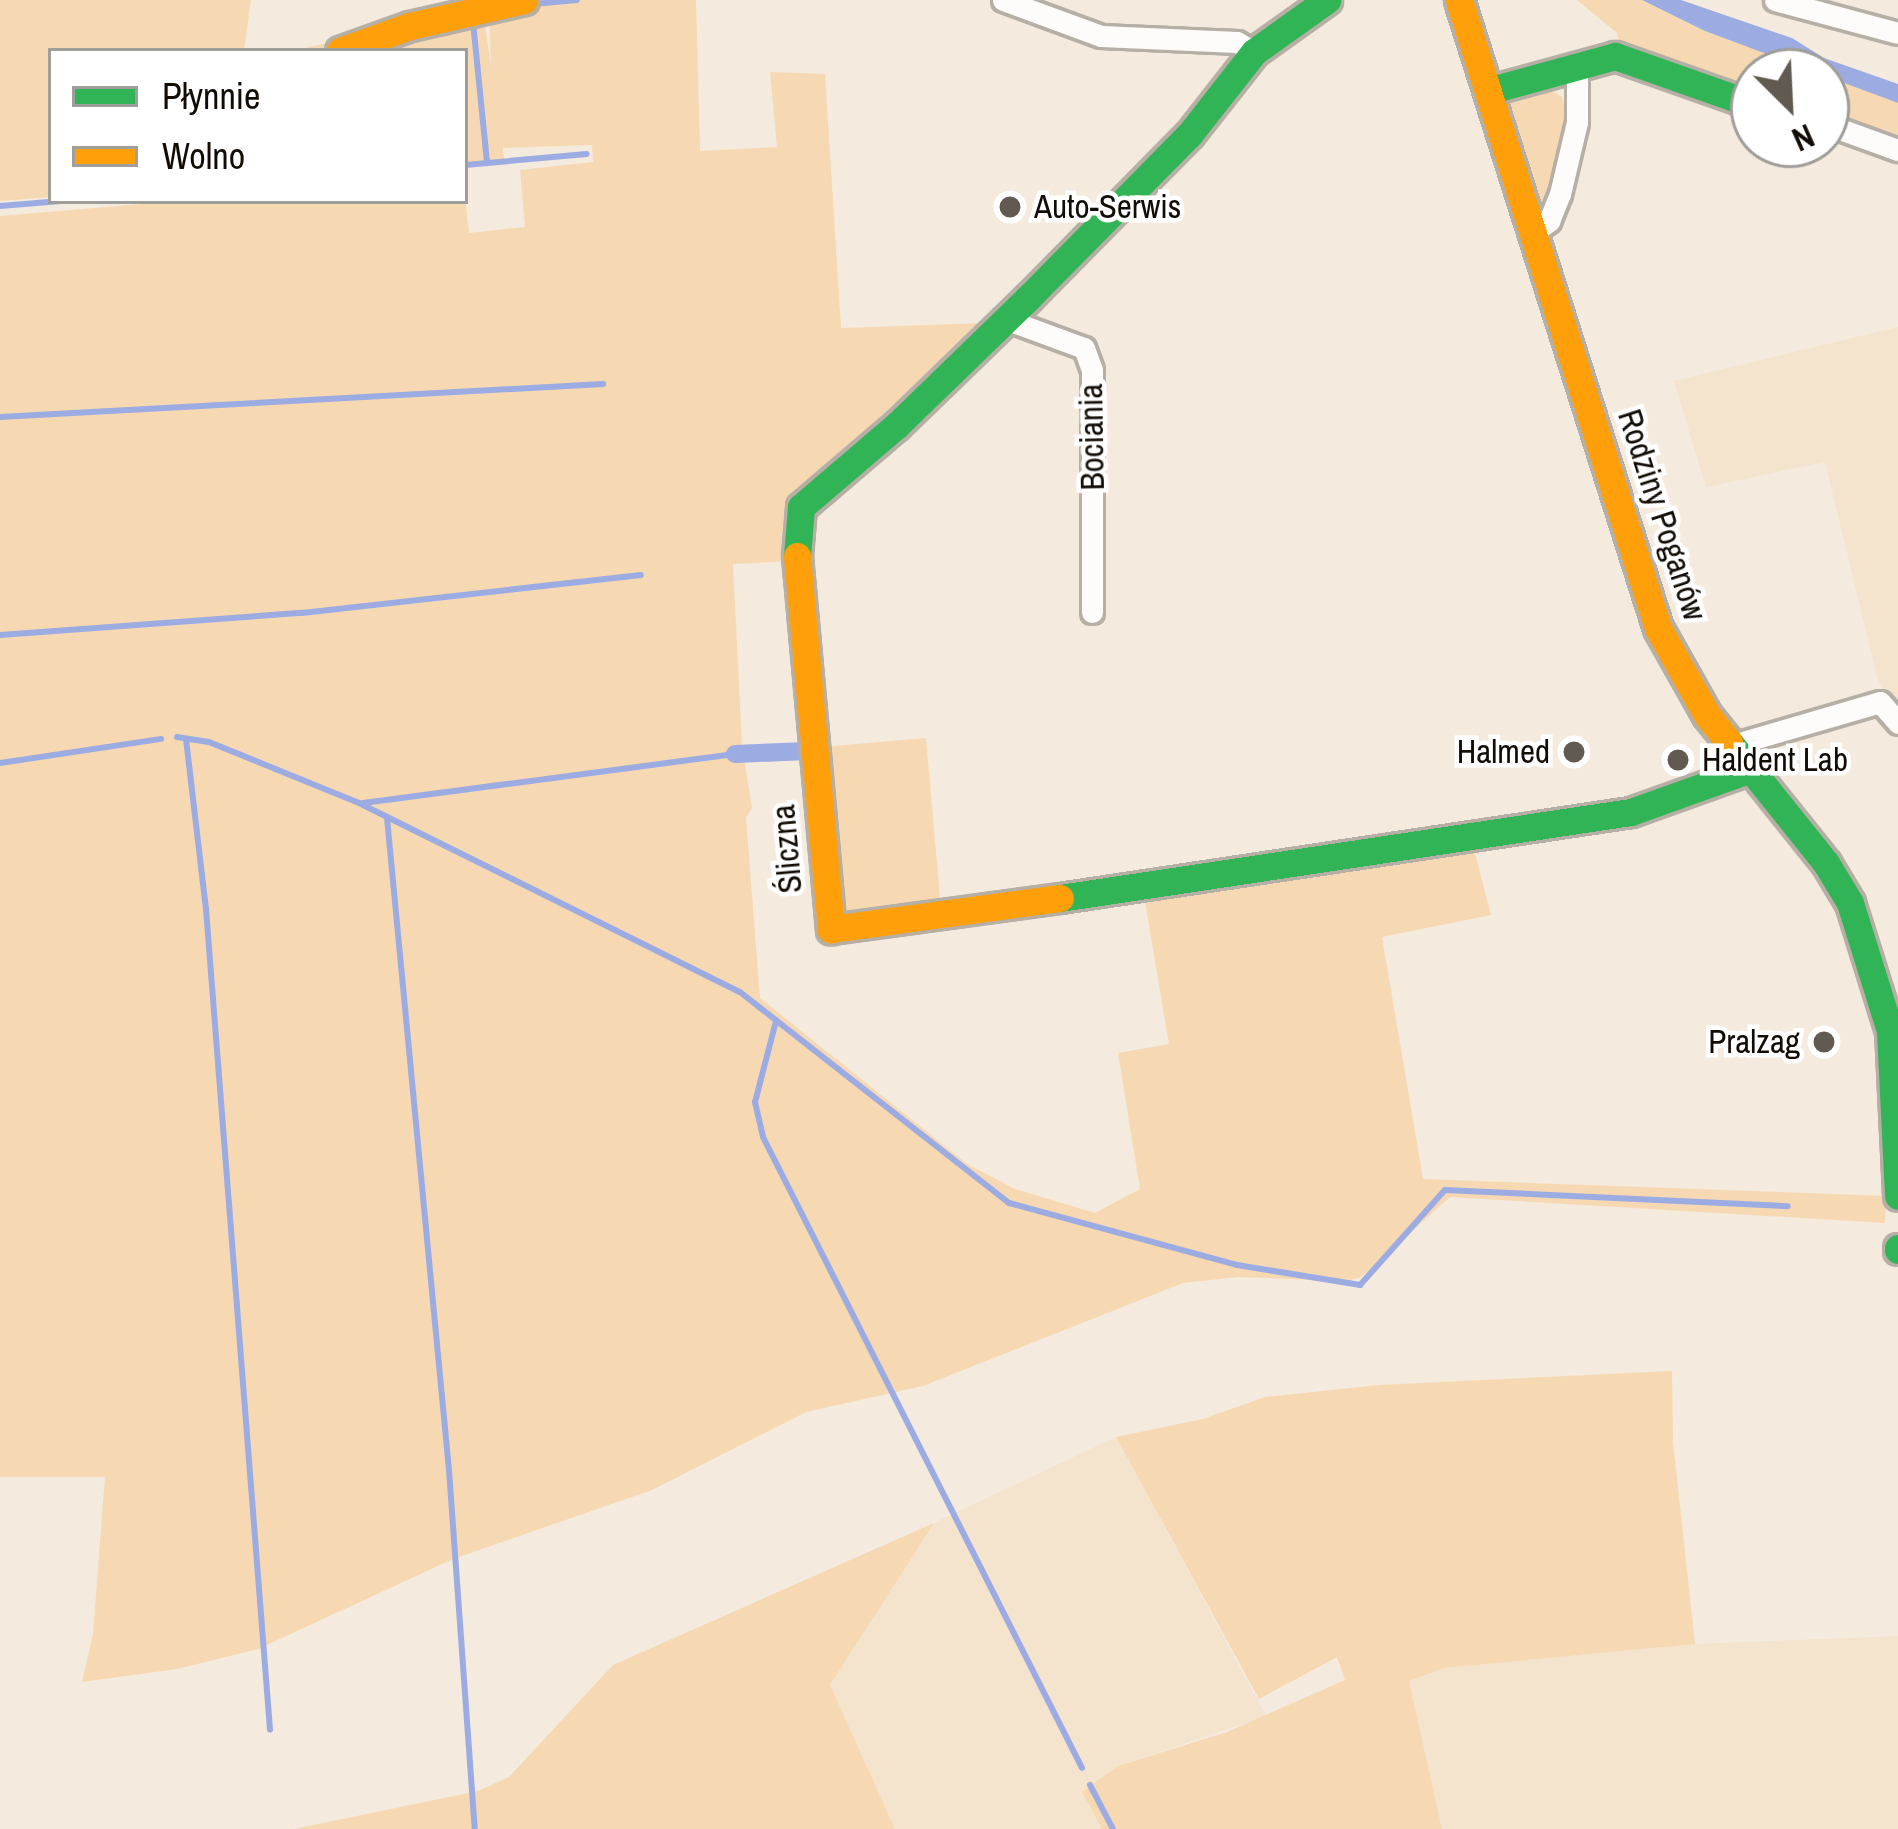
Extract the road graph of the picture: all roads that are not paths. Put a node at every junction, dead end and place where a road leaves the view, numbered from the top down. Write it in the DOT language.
graph roads {
  1 [pos="524,0"];
  2 [pos="1003,0"];
  3 [pos="1327,0"];
  4 [pos="1459,0"];
  5 [pos="1775,0"];
  6 [pos="1898,33"];
  7 [pos="348,48"];
  8 [pos="1254,52"];
  9 [pos="1577,66"];
  10 [pos="1491,91"];
  11 [pos="1730,96"];
  12 [pos="1850,133"];
  13 [pos="1898,151"];
  14 [pos="1534,232"];
  15 [pos="1005,319"];
  16 [pos="1092,612"];
  17 [pos="1898,723"];
  18 [pos="1729,746"];
  19 [pos="1748,770"];
  20 [pos="1898,1196"];
  1 -- 7 [label="street"];
  2 -- 8 [label="street"];
  3 -- 8 [label="street"];
  4 -- 10 [label="street, Rodziny Poganów"];
  5 -- 6 [label="street"];
  8 -- 15 [label="street"];
  9 -- 10 [label="street"];
  9 -- 11 [label="street"];
  9 -- 14 [label="street"];
  10 -- 14 [label="street, Rodziny Poganów"];
  12 -- 13 [label="street"];
  14 -- 18 [label="street, Rodziny Poganów"];
  15 -- 16 [label="street, Bociania"];
  15 -- 19 [label="street, Śliczna"];
  17 -- 18 [label="street"];
  18 -- 19 [label="street, Rodziny Poganów"];
  19 -- 20 [label="street, Rodziny Poganów"];
}
